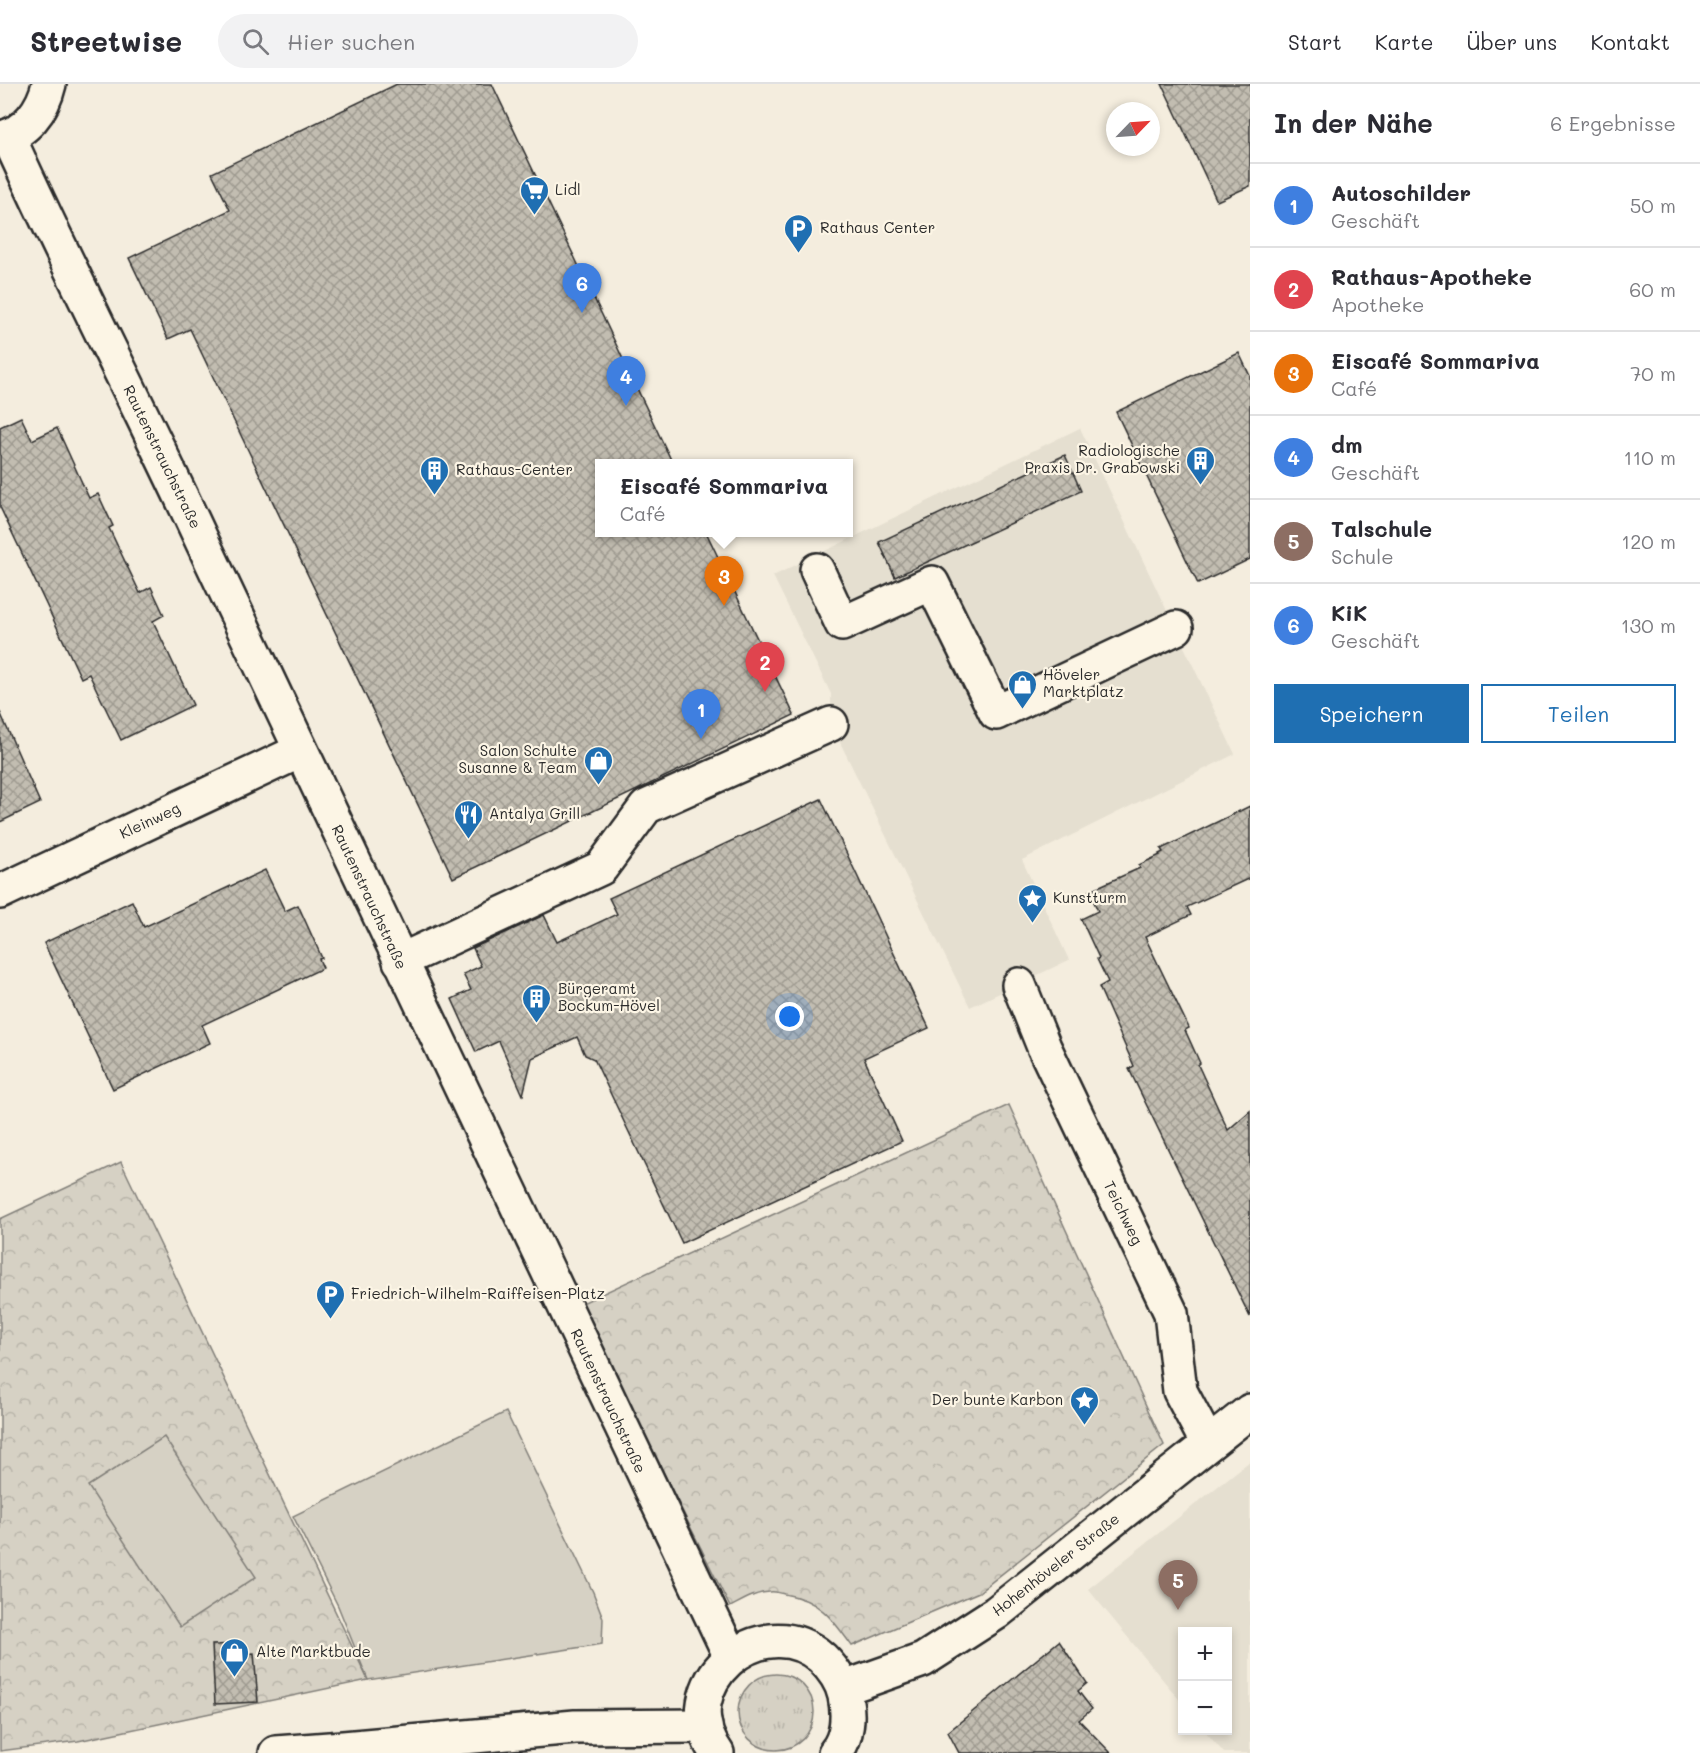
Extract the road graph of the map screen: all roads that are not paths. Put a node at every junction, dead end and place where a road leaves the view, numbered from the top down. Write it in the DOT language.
graph roads {
  1 [pos="49,84"];
  2 [pos="4,138"];
  3 [pos="817,570"];
  4 [pos="1176,628"];
  5 [pos="831,724"];
  6 [pos="300,751"];
  7 [pos="0,892"];
  8 [pos="400,961"];
  9 [pos="1018,985"];
  10 [pos="1250,1410"];
  11 [pos="1208,1444"];
  12 [pos="731,1657"];
  13 [pos="844,1688"];
  14 [pos="711,1739"];
  15 [pos="344,1751"];
  16 [pos="276,1753"];
  17 [pos="836,1753"];
  1 -- 2 [label="street"];
  2 -- 6 [label="street, Rautenstrauchstraße"];
  3 -- 4 [label="street"];
  5 -- 8 [label="street"];
  6 -- 7 [label="street, Kleinweg"];
  6 -- 8 [label="street, Rautenstrauchstraße"];
  8 -- 12 [label="street, Rautenstrauchstraße"];
  9 -- 11 [label="street, Teichweg"];
  10 -- 11 [label="street, Hohenhöveler Straße"];
  11 -- 13 [label="street, Hohenhöveler Straße"];
  12 -- 13 [label="street"];
  12 -- 14 [label="street"];
  13 -- 17 [label="street"];
  14 -- 15 [label="street"];
  15 -- 16 [label="street"];
}
